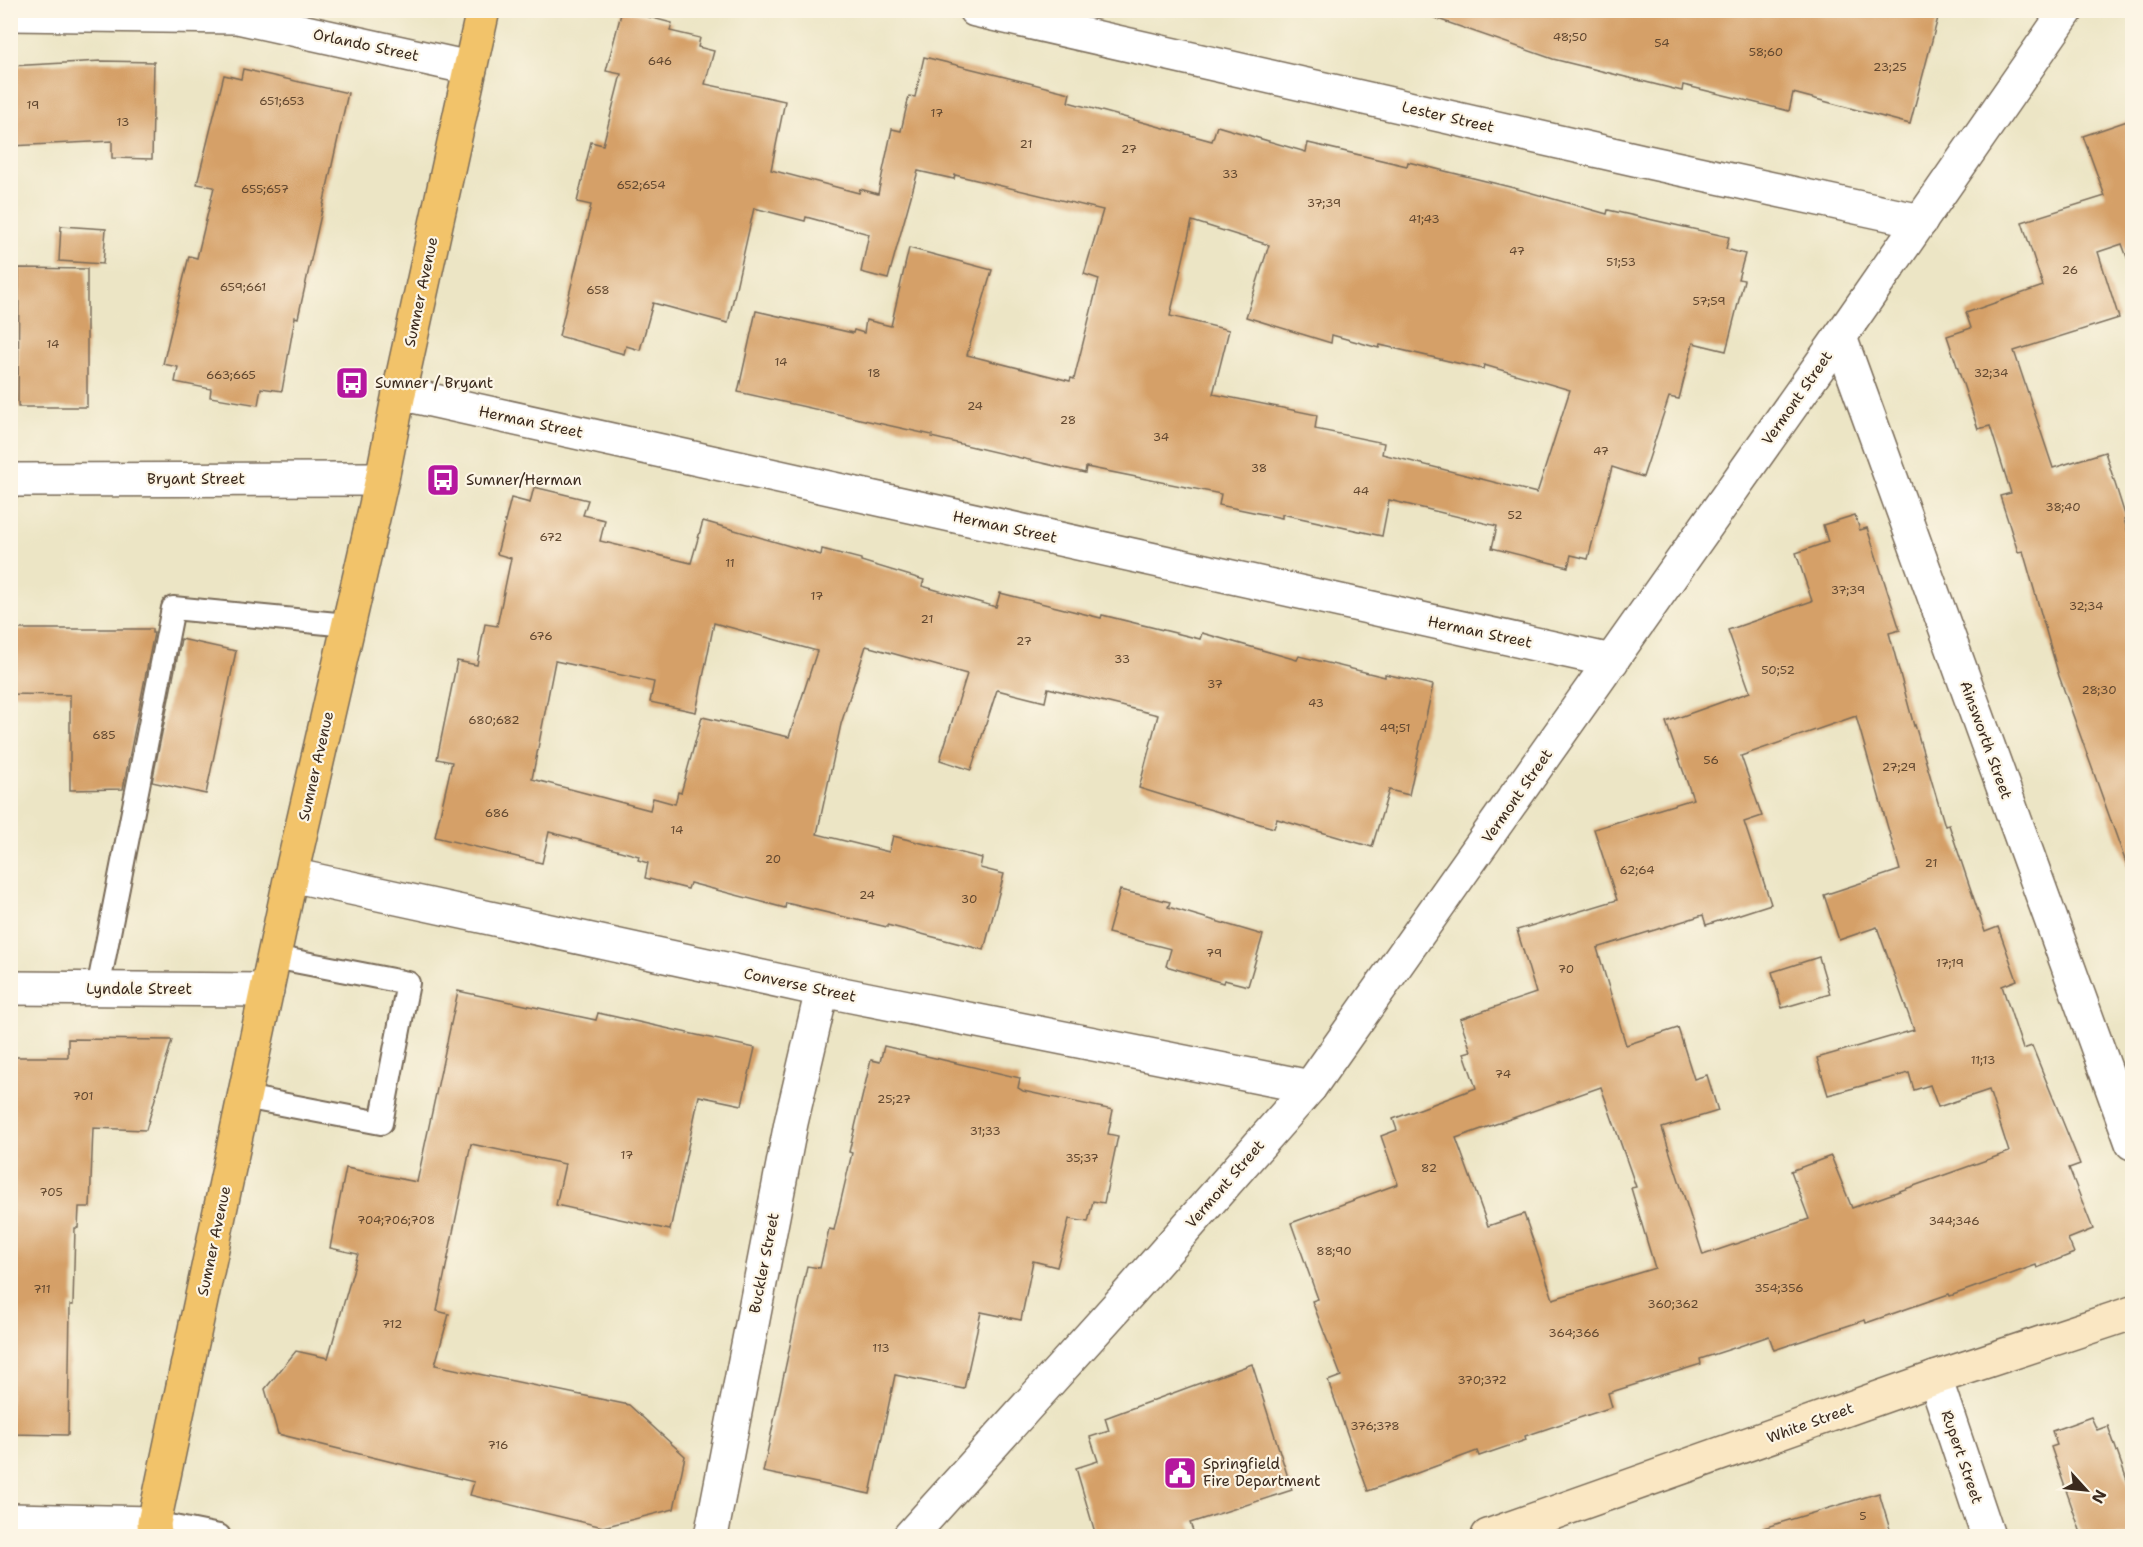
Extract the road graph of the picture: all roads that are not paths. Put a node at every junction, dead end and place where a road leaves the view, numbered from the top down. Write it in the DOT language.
graph roads {
  1 [pos="483,10"];
  2 [pos="975,10"];
  3 [pos="2067,10"];
  4 [pos="10,14"];
  5 [pos="470,68"];
  6 [pos="1921,220"];
  7 [pos="1840,338"];
  8 [pos="399,393"];
  9 [pos="382,479"];
  10 [pos="10,480"];
  11 [pos="347,625"];
  12 [pos="1612,661"];
  13 [pos="291,875"];
  14 [pos="274,957"];
  15 [pos="10,988"];
  16 [pos="98,989"];
  17 [pos="267,990"];
  18 [pos="822,990"];
  19 [pos="1310,1087"];
  20 [pos="244,1097"];
  21 [pos="2133,1143"];
  22 [pos="2133,1313"];
  23 [pos="1935,1378"];
  24 [pos="10,1520"];
  25 [pos="151,1532"];
  26 [pos="219,1536"];
  27 [pos="711,1536"];
  28 [pos="910,1536"];
  29 [pos="1488,1536"];
  30 [pos="1988,1536"];
  1 -- 5 [label="main road, Sumner Avenue"];
  2 -- 6 [label="street, Lester Street"];
  3 -- 6 [label="street, Vermont Street"];
  4 -- 5 [label="street, Orlando Street"];
  5 -- 8 [label="main road, Sumner Avenue"];
  6 -- 7 [label="street, Vermont Street"];
  7 -- 12 [label="street, Vermont Street"];
  7 -- 21 [label="street, Ainsworth Street"];
  8 -- 9 [label="main road, Sumner Avenue"];
  8 -- 12 [label="street, Herman Street"];
  9 -- 10 [label="street, Bryant Street"];
  9 -- 11 [label="main road, Sumner Avenue"];
  11 -- 13 [label="main road, Sumner Avenue"];
  11 -- 16 [label="lane"];
  12 -- 19 [label="street, Vermont Street"];
  13 -- 14 [label="main road, Sumner Avenue"];
  13 -- 18 [label="street, Converse Street"];
  14 -- 17 [label="main road, Sumner Avenue"];
  14 -- 20 [label="lane"];
  15 -- 16 [label="street, Lyndale Street"];
  16 -- 17 [label="street, Lyndale Street"];
  17 -- 20 [label="main road, Sumner Avenue"];
  18 -- 19 [label="street, Converse Street"];
  18 -- 27 [label="street, Buckler Street"];
  19 -- 28 [label="street, Vermont Street"];
  20 -- 25 [label="main road, Sumner Avenue"];
  22 -- 23 [label="main road, White Street"];
  23 -- 29 [label="main road, White Street"];
  23 -- 30 [label="street, Rupert Street"];
  24 -- 25 [label="street"];
  25 -- 26 [label="lane"];
}
